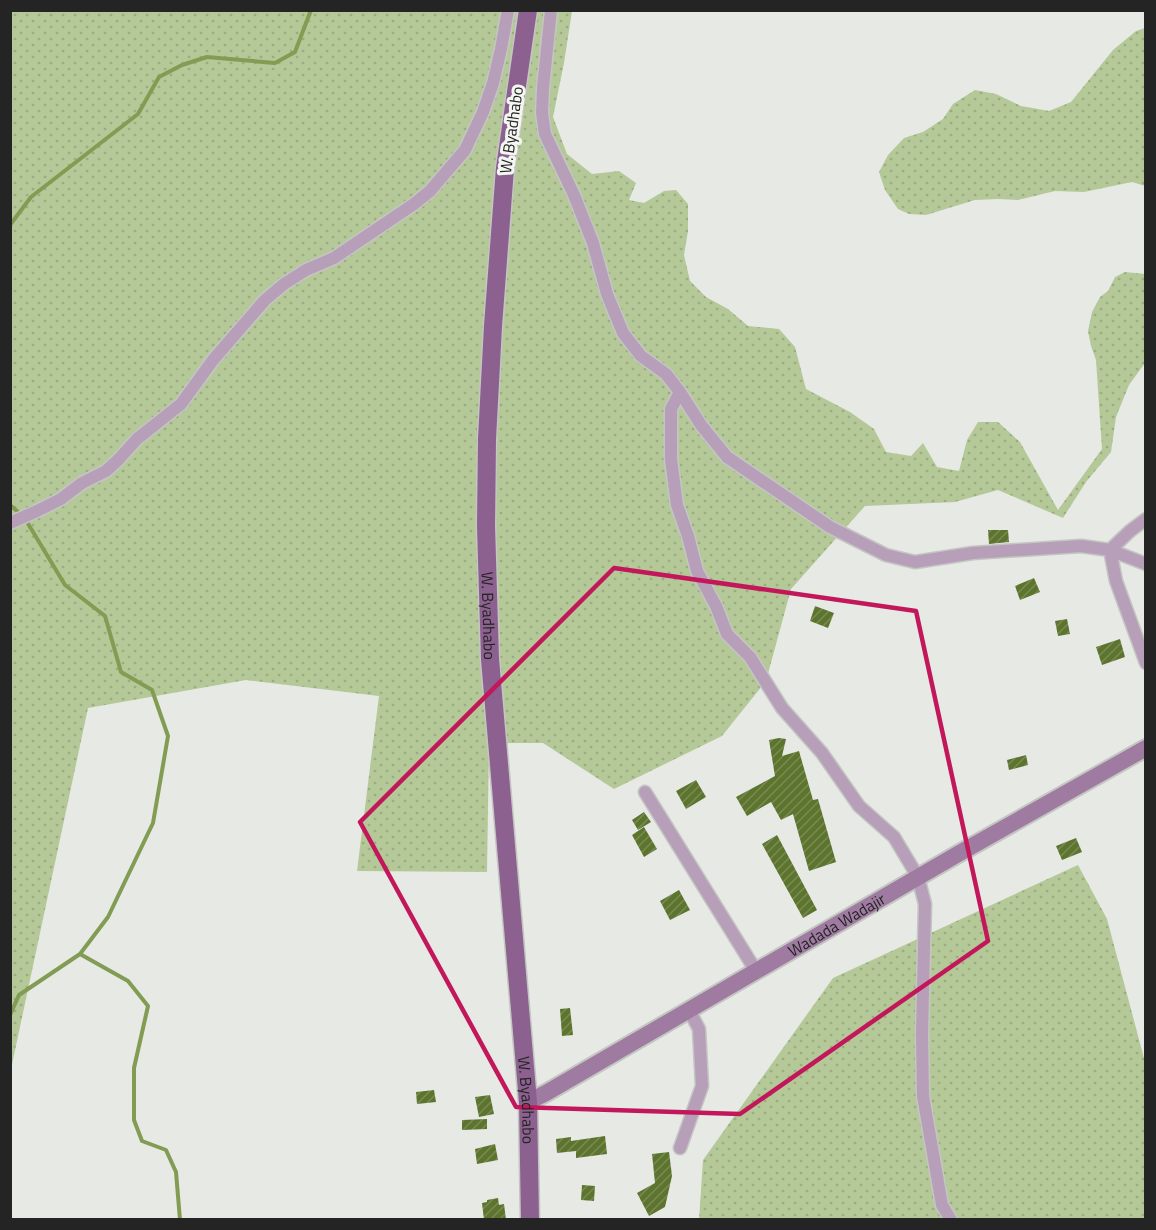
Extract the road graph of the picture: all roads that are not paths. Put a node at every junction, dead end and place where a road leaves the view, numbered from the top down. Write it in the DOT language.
graph roads {
  1 [pos="508,10"];
  2 [pos="528,10"];
  3 [pos="551,10"];
  4 [pos="680,392"];
  5 [pos="1146,519"];
  6 [pos="10,523"];
  7 [pos="1110,550"];
  8 [pos="1146,564"];
  9 [pos="1146,663"];
  10 [pos="1146,748"];
  11 [pos="645,792"];
  12 [pos="918,877"];
  13 [pos="756,971"];
  14 [pos="689,1010"];
  15 [pos="528,1102"];
  16 [pos="680,1148"];
  17 [pos="530,1220"];
  18 [pos="951,1220"];
  1 -- 6 [label="street"];
  2 -- 15 [label="main road, W. Byadhabo"];
  3 -- 4 [label="street"];
  4 -- 7 [label="street"];
  4 -- 12 [label="street"];
  5 -- 7 [label="street"];
  7 -- 8 [label="street"];
  7 -- 9 [label="street"];
  10 -- 12 [label="street, Wadada Wadajir"];
  11 -- 13 [label="street"];
  12 -- 13 [label="street, Wadada Wadajir"];
  12 -- 18 [label="street"];
  13 -- 14 [label="street, Wadada Wadajir"];
  14 -- 15 [label="street, Wadada Wadajir"];
  14 -- 16 [label="street"];
  15 -- 17 [label="main road, W. Byadhabo"];
}
